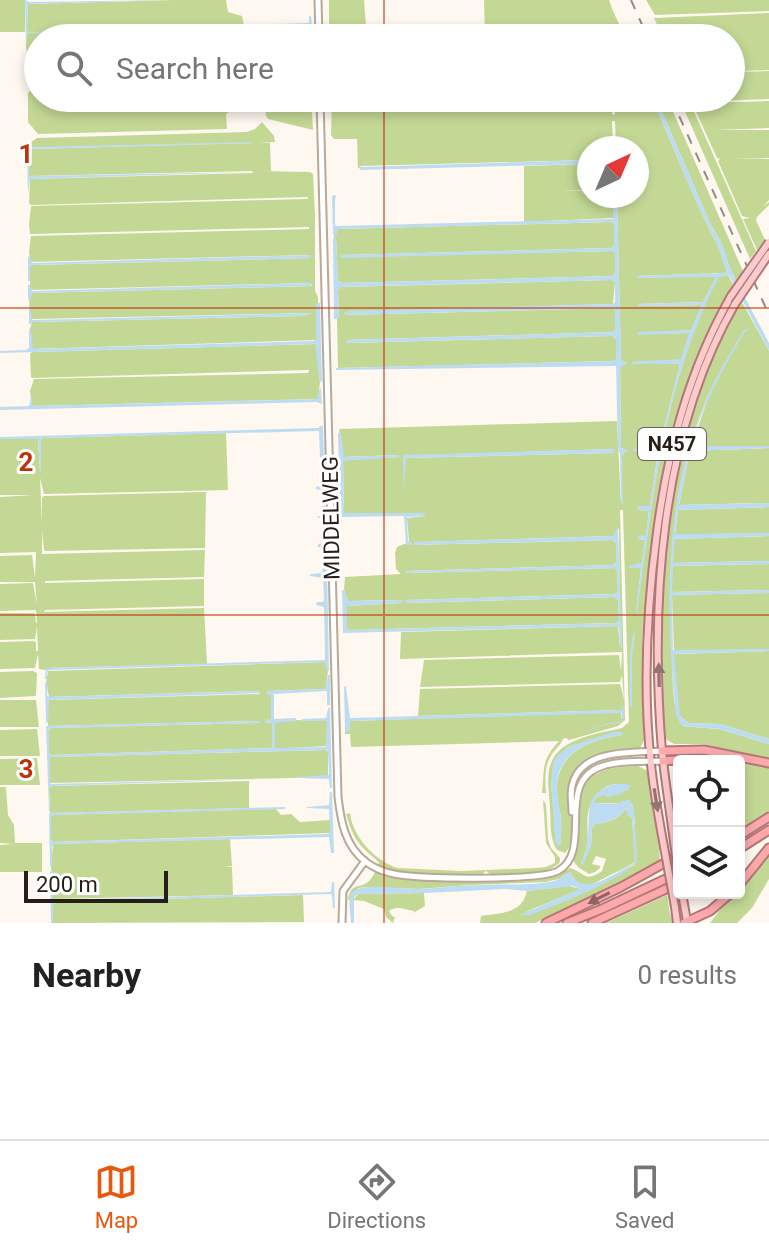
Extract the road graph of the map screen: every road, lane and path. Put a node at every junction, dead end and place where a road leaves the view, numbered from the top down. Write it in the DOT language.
graph roads {
  1 [pos="318,0"];
  2 [pos="319,24"];
  3 [pos="320,112"];
  4 [pos="769,242"];
  5 [pos="769,254"];
  6 [pos="650,751"];
  7 [pos="662,751"];
  8 [pos="673,760"];
  9 [pos="663,761"];
  10 [pos="651,762"];
  11 [pos="769,763"];
  12 [pos="769,817"];
  13 [pos="769,830"];
  14 [pos="745,832"];
  15 [pos="673,835"];
  16 [pos="574,841"];
  17 [pos="745,845"];
  18 [pos="769,848"];
  19 [pos="673,858"];
  20 [pos="365,861"];
  21 [pos="673,875"];
  22 [pos="745,878"];
  23 [pos="673,884"];
  24 [pos="683,899"];
  25 [pos="724,899"];
  26 [pos="685,922"];
  27 [pos="342,923"];
  28 [pos="546,923"];
  29 [pos="567,923"];
  30 [pos="592,923"];
  31 [pos="677,923"];
  1 -- 2 [label="street"];
  3 -- 20 [label="street, MIDDELWEG"];
  4 -- 6 [label="main road, N457, bridge"];
  7 -- 5 [label="main road, N457, one-way, bridge"];
  6 -- 7 [label="street"];
  6 -- 10 [label="main road, N457"];
  6 -- 16 [label="street"];
  7 -- 9 [label="main road, N457"];
  7 -- 11 [label="highway"];
  8 -- 9 [label="highway"];
  9 -- 10 [label="street"];
  9 -- 15 [label="main road, N457, bridge"];
  10 -- 16 [label="street"];
  10 -- 31 [label="main road, N457, one-way, bridge"];
  12 -- 14 [label="highway"];
  13 -- 17 [label="highway"];
  16 -- 20 [label="street"];
  18 -- 22 [label="highway"];
  19 -- 28 [label="highway, one-way"];
  20 -- 27 [label="street"];
  21 -- 29 [label="highway"];
  23 -- 30 [label="highway"];
  24 -- 26 [label="main road"];
  25 -- 26 [label="highway"];
}
